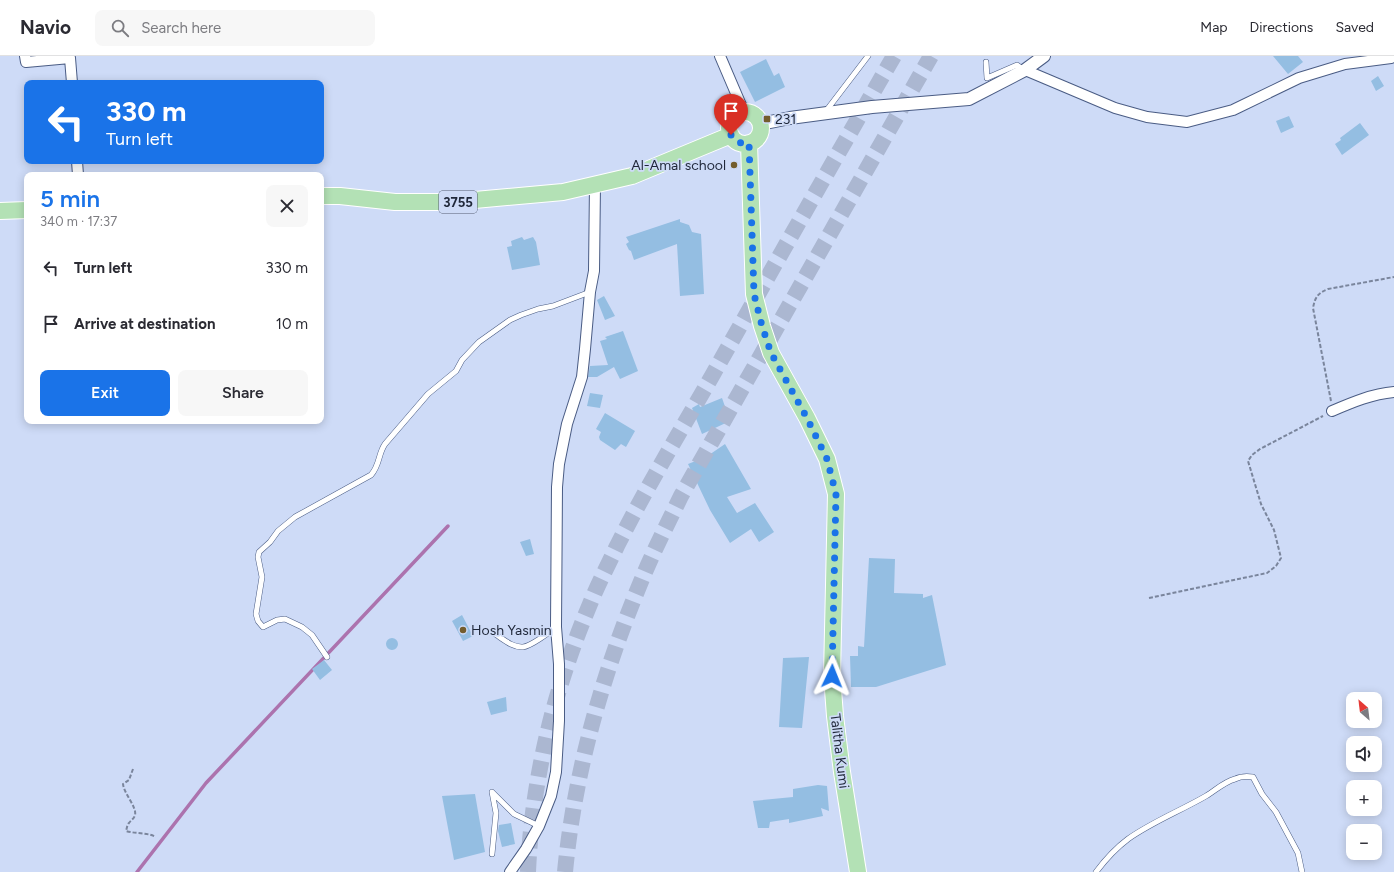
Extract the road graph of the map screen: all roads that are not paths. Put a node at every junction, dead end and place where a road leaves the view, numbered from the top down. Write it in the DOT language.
graph roads {
  1 [pos="26,56"];
  2 [pos="720,56"];
  3 [pos="868,56"];
  4 [pos="1044,56"];
  5 [pos="1394,56"];
  6 [pos="986,62"];
  7 [pos="1025,70"];
  8 [pos="72,80"];
  9 [pos="744,112"];
  10 [pos="824,113"];
  11 [pos="760,124"];
  12 [pos="731,135"];
  13 [pos="749,143"];
  14 [pos="595,184"];
  15 [pos="324,196"];
  16 [pos="24,210"];
  17 [pos="0,211"];
  18 [pos="590,292"];
  19 [pos="1394,392"];
  20 [pos="1332,411"];
  21 [pos="556,627"];
  22 [pos="495,634"];
  23 [pos="327,657"];
  24 [pos="538,826"];
  25 [pos="492,854"];
  26 [pos="510,872"];
  27 [pos="858,872"];
  28 [pos="1096,872"];
  29 [pos="1302,872"];
  1 -- 8 [label="street"];
  2 -- 9 [label="street"];
  3 -- 10 [label="lane"];
  4 -- 7 [label="street"];
  5 -- 7 [label="street"];
  6 -- 7 [label="lane"];
  7 -- 10 [label="street"];
  9 -- 11 [label="main road"];
  9 -- 12 [label="main road"];
  10 -- 11 [label="street"];
  11 -- 13 [label="main road"];
  12 -- 13 [label="main road"];
  12 -- 14 [label="main road, 3755"];
  13 -- 27 [label="main road, Talitha Kumi"];
  14 -- 15 [label="main road, 3755"];
  14 -- 18 [label="street"];
  16 -- 17 [label="main road"];
  18 -- 21 [label="street"];
  18 -- 23 [label="lane"];
  19 -- 20 [label="street"];
  21 -- 22 [label="lane"];
  21 -- 24 [label="street"];
  24 -- 25 [label="lane"];
  24 -- 26 [label="street"];
  28 -- 29 [label="lane"];
}
